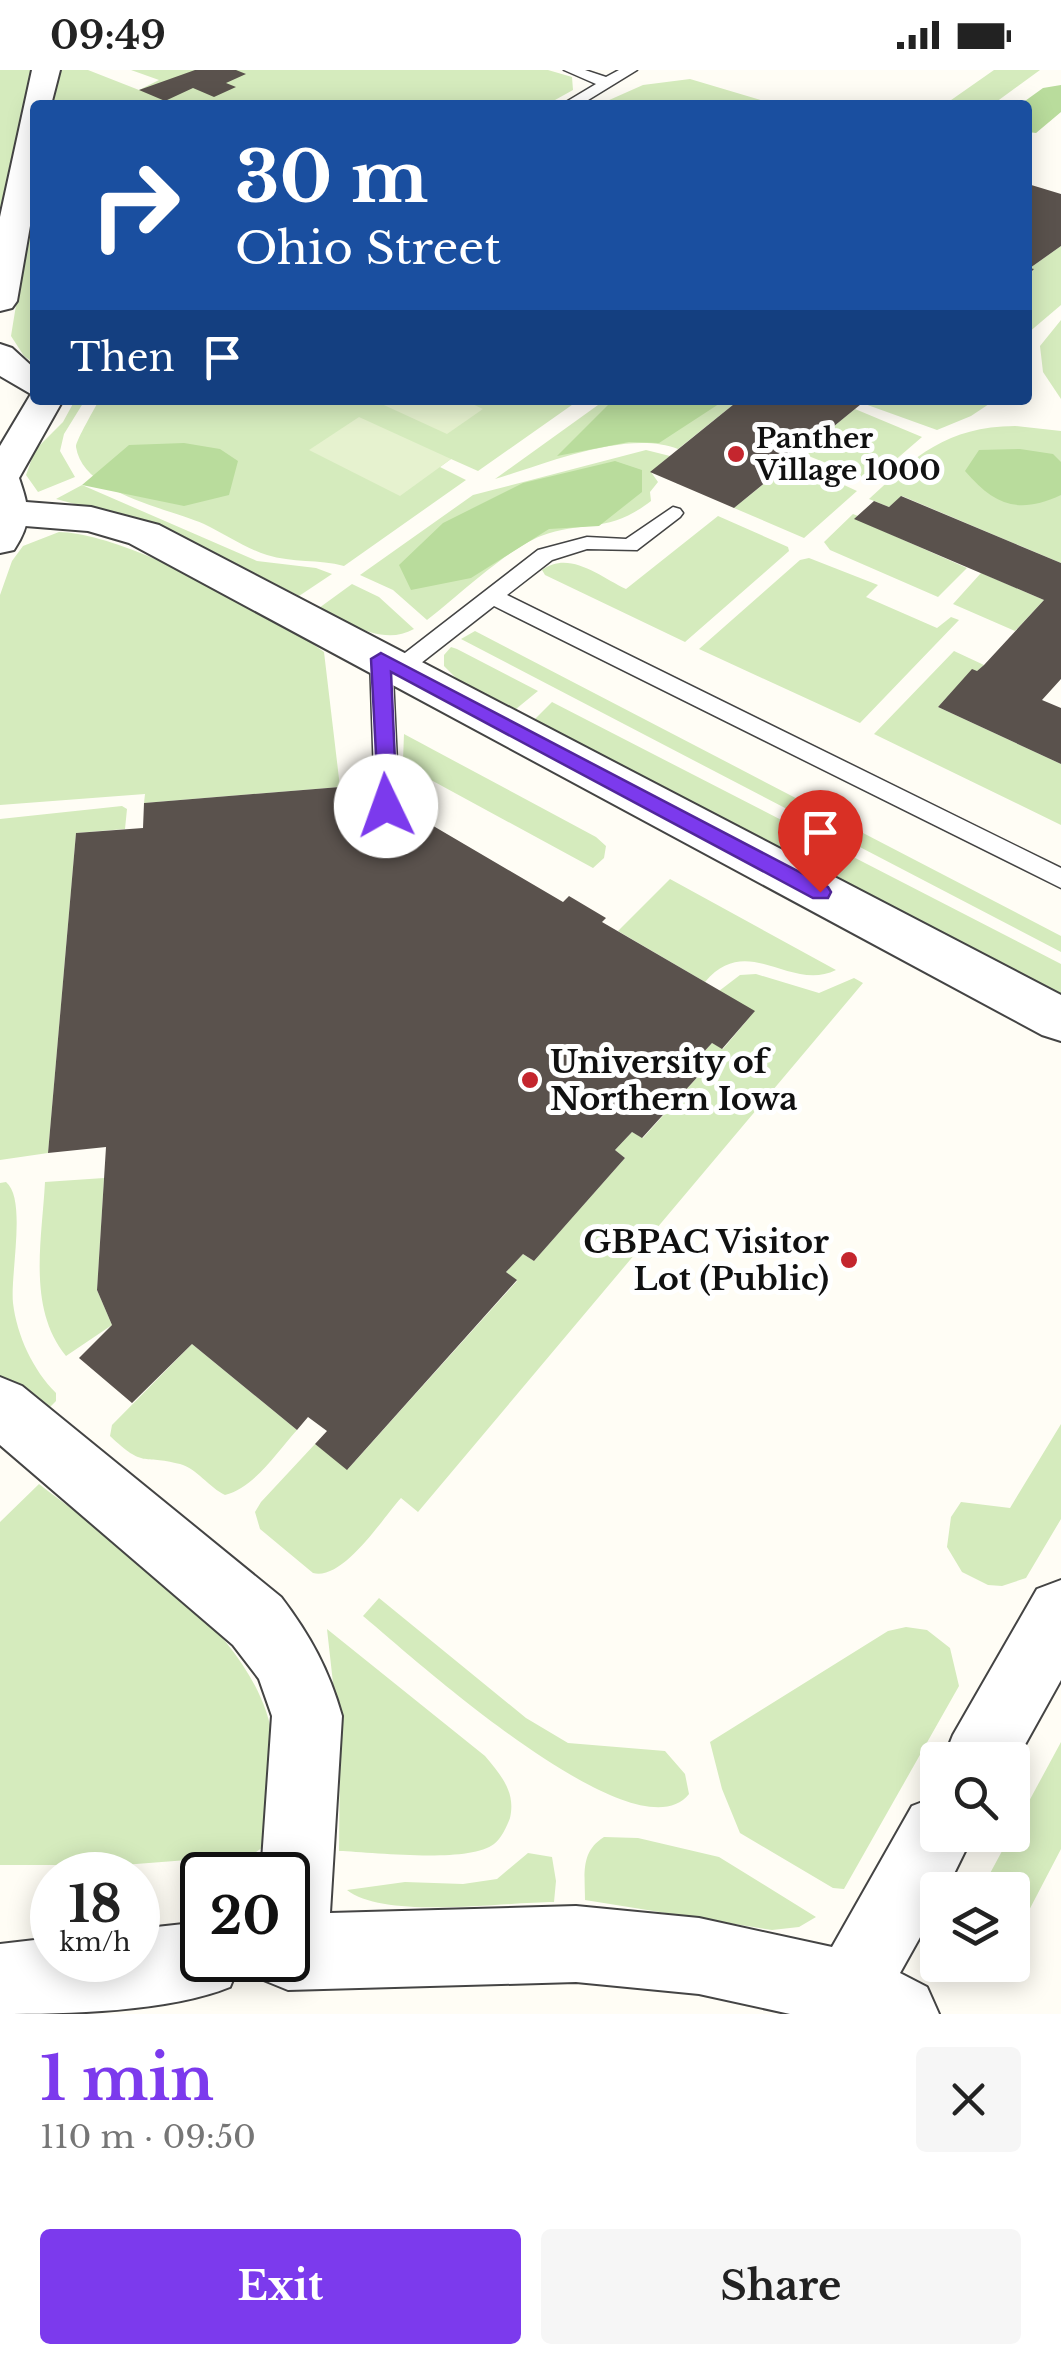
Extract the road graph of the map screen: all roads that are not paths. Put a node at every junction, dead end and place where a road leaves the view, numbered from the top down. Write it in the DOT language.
graph roads {
  1 [pos="46,70"];
  2 [pos="570,70"];
  3 [pos="630,70"];
  4 [pos="608,83"];
  5 [pos="38,100"];
  6 [pos="578,100"];
  7 [pos="30,141"];
  8 [pos="0,302"];
  9 [pos="0,355"];
  10 [pos="30,381"];
  11 [pos="42,405"];
  12 [pos="673,513"];
  13 [pos="4,521"];
  14 [pos="493,597"];
  15 [pos="390,664"];
  16 [pos="386,806"];
  17 [pos="1061,879"];
  18 [pos="1061,1020"];
  19 [pos="0,1406"];
  20 [pos="1061,1613"];
  21 [pos="988,1742"];
  22 [pos="297,1852"];
  23 [pos="931,1852"];
  24 [pos="310,1951"];
  25 [pos="180,1962"];
  26 [pos="0,1982"];
  27 [pos="875,2001"];
  1 -- 5 [label="street"];
  2 -- 4 [label="lane"];
  3 -- 4 [label="lane"];
  4 -- 6 [label="lane"];
  7 -- 8 [label="street"];
  9 -- 10 [label="street"];
  11 -- 13 [label="street"];
  12 -- 14 [label="lane"];
  13 -- 15 [label="street"];
  14 -- 15 [label="lane"];
  14 -- 17 [label="lane"];
  15 -- 16 [label="lane"];
  15 -- 18 [label="street"];
  19 -- 22 [label="street"];
  20 -- 21 [label="street"];
  23 -- 27 [label="street"];
  24 -- 27 [label="street"];
  25 -- 26 [label="street"];
}
